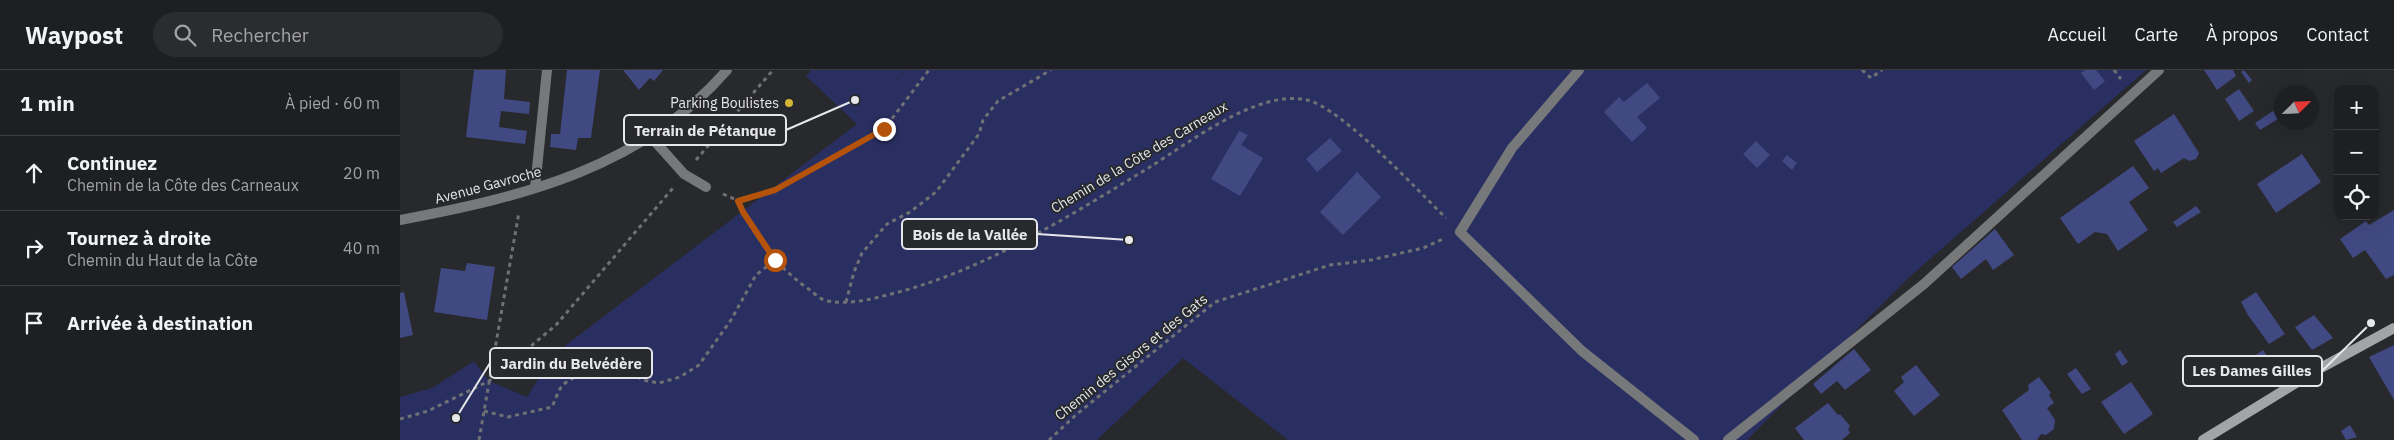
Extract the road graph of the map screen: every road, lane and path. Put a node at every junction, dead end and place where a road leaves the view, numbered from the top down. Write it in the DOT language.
graph roads {
  1 [pos="547,70"];
  2 [pos="728,70"];
  3 [pos="773,70"];
  4 [pos="929,70"];
  5 [pos="1051,70"];
  6 [pos="1579,70"];
  7 [pos="1862,70"];
  8 [pos="1882,70"];
  9 [pos="2159,70"];
  10 [pos="651,138"];
  11 [pos="684,174"];
  12 [pos="706,187"];
  13 [pos="535,188"];
  14 [pos="522,193"];
  15 [pos="400,220"];
  16 [pos="1460,232"];
  17 [pos="775,260"];
  18 [pos="846,302"];
  19 [pos="2394,328"];
  20 [pos="489,381"];
  21 [pos="484,411"];
  22 [pos="400,418"];
  23 [pos="479,440"];
  24 [pos="1049,440"];
  25 [pos="1694,440"];
  26 [pos="1728,440"];
  27 [pos="2203,440"];
  1 -- 13 [label="street"];
  2 -- 10 [label="street, Avenue Gavroche"];
  3 -- 11 [label="path"];
  4 -- 17 [label="path, Chemin de la Côte des Carneaux"];
  5 -- 18 [label="path"];
  6 -- 16 [label="street"];
  7 -- 8 [label="path"];
  9 -- 26 [label="street"];
  10 -- 11 [label="street"];
  10 -- 13 [label="street, Avenue Gavroche"];
  11 -- 12 [label="street"];
  11 -- 20 [label="path"];
  13 -- 14 [label="street, Avenue Gavroche"];
  14 -- 15 [label="street, Avenue Gavroche"];
  14 -- 20 [label="path"];
  16 -- 18 [label="path, Chemin de la Côte des Carneaux"];
  16 -- 24 [label="path, Chemin des Gisors et des Gats"];
  16 -- 25 [label="street"];
  17 -- 18 [label="path, Chemin de la Côte des Carneaux"];
  17 -- 21 [label="path"];
  19 -- 27 [label="street"];
  20 -- 21 [label="path"];
  20 -- 22 [label="path"];
  21 -- 23 [label="path"];
}
